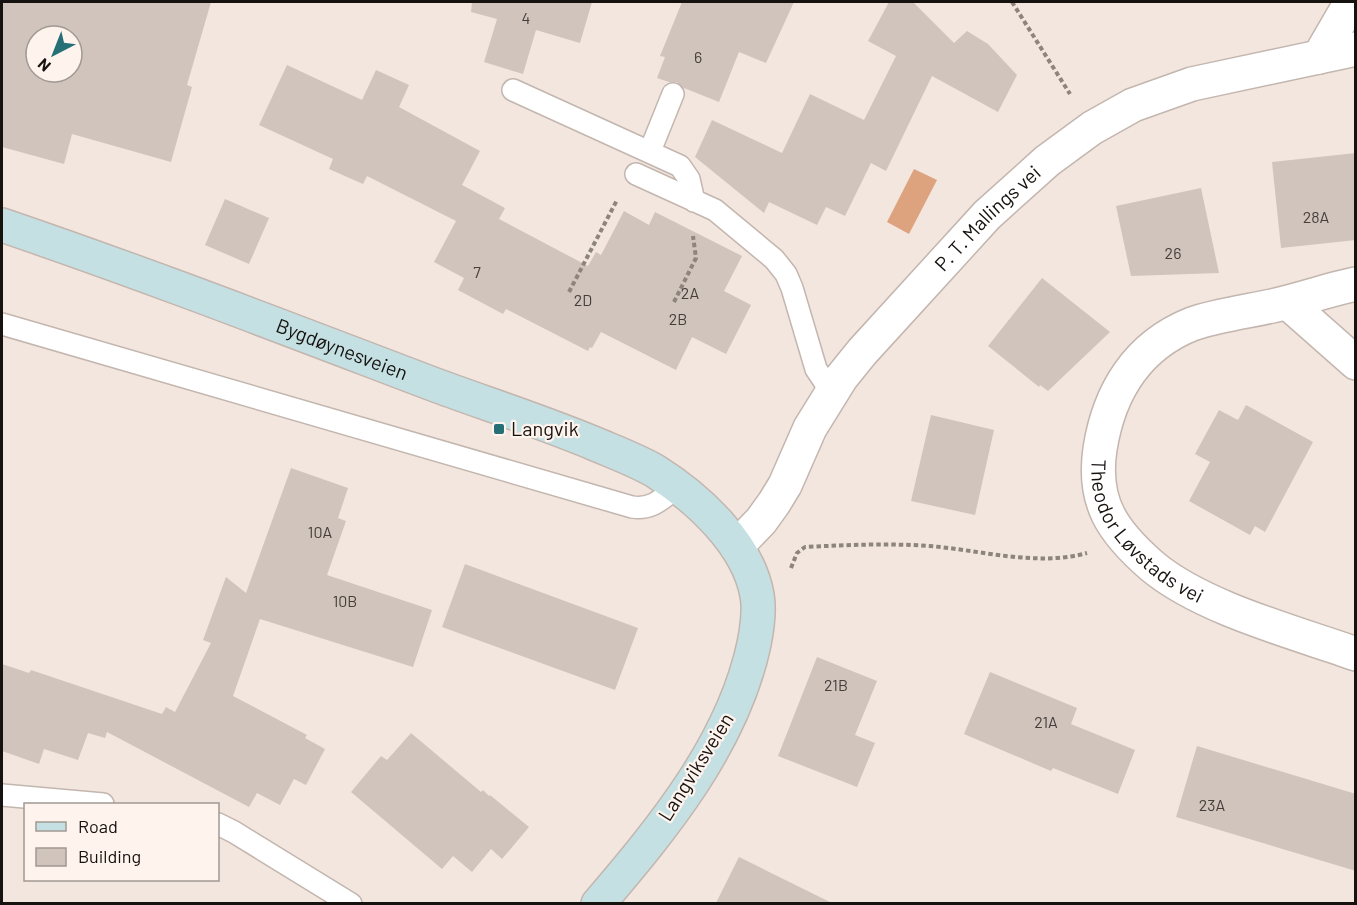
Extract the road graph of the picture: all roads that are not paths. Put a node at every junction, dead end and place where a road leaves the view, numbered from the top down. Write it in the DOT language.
graph roads {
  1 [pos="1351,2"];
  2 [pos="1356,49"];
  3 [pos="1319,57"];
  4 [pos="513,90"];
  5 [pos="673,94"];
  6 [pos="650,151"];
  7 [pos="636,174"];
  8 [pos="700,203"];
  9 [pos="2,225"];
  10 [pos="1356,284"];
  11 [pos="1288,303"];
  12 [pos="2,324"];
  13 [pos="1356,363"];
  14 [pos="832,393"];
  15 [pos="677,487"];
  16 [pos="737,546"];
  17 [pos="1356,654"];
  18 [pos="2,795"];
  19 [pos="92,803"];
  20 [pos="219,824"];
  21 [pos="351,903"];
  22 [pos="598,903"];
  1 -- 3 [label="street"];
  2 -- 3 [label="street, P. T. Mallings vei"];
  3 -- 14 [label="street, P. T. Mallings vei"];
  4 -- 6 [label="lane"];
  5 -- 6 [label="lane"];
  6 -- 8 [label="lane"];
  7 -- 8 [label="lane"];
  8 -- 14 [label="lane"];
  9 -- 15 [label="street, Bygdøynesveien"];
  10 -- 11 [label="street, Theodor Løvstads vei"];
  11 -- 13 [label="street"];
  11 -- 17 [label="street, Theodor Løvstads vei"];
  12 -- 15 [label="lane"];
  14 -- 16 [label="street, P. T. Mallings vei"];
  15 -- 16 [label="street, Bygdøynesveien"];
  16 -- 22 [label="street, Langviksveien"];
  18 -- 19 [label="lane"];
  20 -- 21 [label="lane"];
}
